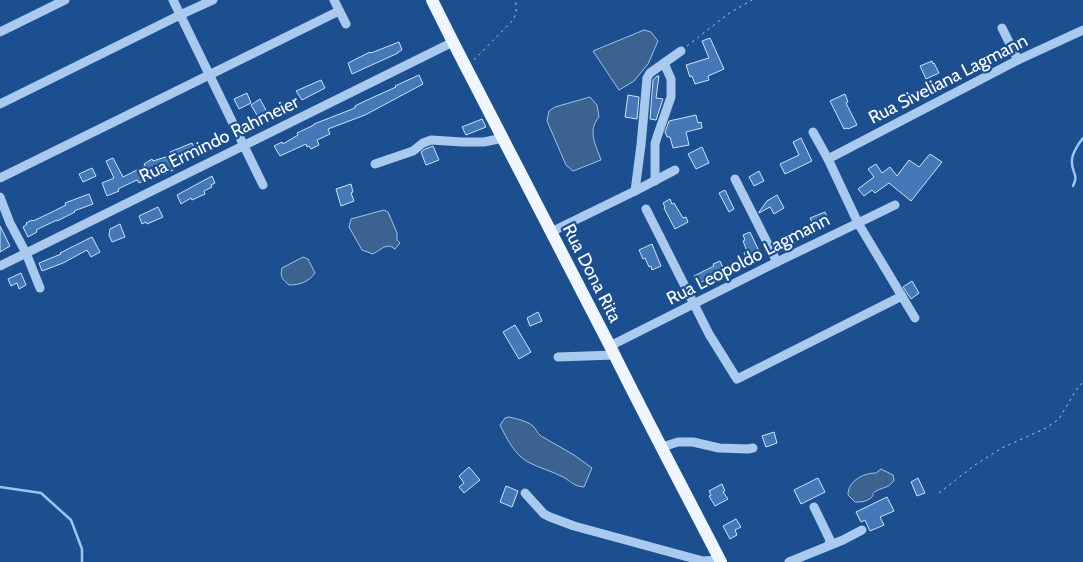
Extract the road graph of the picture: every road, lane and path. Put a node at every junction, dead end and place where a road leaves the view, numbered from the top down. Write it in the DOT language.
graph roads {
  1 [pos="65,0"];
  2 [pos="174,0"];
  3 [pos="213,0"];
  4 [pos="334,0"];
  5 [pos="432,0"];
  6 [pos="515,0"];
  7 [pos="752,0"];
  8 [pos="339,11"];
  9 [pos="180,15"];
  10 [pos="346,24"];
  11 [pos="1002,28"];
  12 [pos="1083,30"];
  13 [pos="0,32"];
  14 [pos="453,42"];
  15 [pos="681,51"];
  16 [pos="1018,60"];
  17 [pos="664,63"];
  18 [pos="466,68"];
  19 [pos="209,75"];
  20 [pos="0,104"];
  21 [pos="813,132"];
  22 [pos="503,138"];
  23 [pos="244,146"];
  24 [pos="828,159"];
  25 [pos="374,164"];
  26 [pos="676,170"];
  27 [pos="0,178"];
  28 [pos="735,179"];
  29 [pos="655,181"];
  30 [pos="262,185"];
  31 [pos="635,191"];
  32 [pos="0,197"];
  33 [pos="896,205"];
  34 [pos="646,209"];
  35 [pos="858,223"];
  36 [pos="551,232"];
  37 [pos="26,253"];
  38 [pos="777,262"];
  39 [pos="0,266"];
  40 [pos="40,288"];
  41 [pos="902,296"];
  42 [pos="695,304"];
  43 [pos="915,318"];
  44 [pos="612,350"];
  45 [pos="558,358"];
  46 [pos="1083,382"];
  47 [pos="662,446"];
  48 [pos="753,448"];
  49 [pos="525,493"];
  50 [pos="939,493"];
  51 [pos="814,507"];
  52 [pos="862,530"];
  53 [pos="829,545"];
  54 [pos="720,561"];
  55 [pos="789,562"];
  1 -- 13 [label="street"];
  2 -- 9 [label="street"];
  3 -- 9 [label="street"];
  4 -- 8 [label="street"];
  5 -- 14 [label="main road, Rua Dona Rita"];
  6 -- 18 [label="path"];
  7 -- 15 [label="path"];
  8 -- 10 [label="street"];
  8 -- 19 [label="street"];
  9 -- 19 [label="street"];
  9 -- 20 [label="street"];
  11 -- 16 [label="street"];
  12 -- 16 [label="street, Rua Siveliana Lagmann"];
  14 -- 18 [label="main road, Rua Dona Rita"];
  14 -- 23 [label="street, Rua Ermindo Rahmeier"];
  15 -- 17 [label="street"];
  16 -- 24 [label="street, Rua Siveliana Lagmann"];
  17 -- 29 [label="street"];
  17 -- 31 [label="street"];
  18 -- 22 [label="main road, Rua Dona Rita"];
  19 -- 23 [label="street"];
  19 -- 27 [label="street"];
  21 -- 24 [label="street"];
  22 -- 25 [label="street"];
  22 -- 36 [label="main road, Rua Dona Rita"];
  23 -- 30 [label="street"];
  23 -- 37 [label="street, Rua Ermindo Rahmeier"];
  24 -- 35 [label="street"];
  26 -- 29 [label="street"];
  28 -- 38 [label="street"];
  29 -- 31 [label="street"];
  31 -- 36 [label="street"];
  32 -- 37 [label="street"];
  33 -- 35 [label="street"];
  34 -- 42 [label="street"];
  35 -- 38 [label="street, Rua Leopoldo Lagmann"];
  35 -- 41 [label="street, Rua Leopoldo Lagmann"];
  36 -- 44 [label="main road, Rua Dona Rita"];
  37 -- 39 [label="street, Rua Ermindo Rahmeier"];
  37 -- 40 [label="street"];
  38 -- 42 [label="street, Rua Leopoldo Lagmann"];
  41 -- 42 [label="street"];
  41 -- 43 [label="street, Rua Leopoldo Lagmann"];
  42 -- 44 [label="street, Rua Leopoldo Lagmann"];
  44 -- 45 [label="street"];
  44 -- 47 [label="main road, Rua Dona Rita"];
  46 -- 50 [label="path"];
  47 -- 48 [label="street"];
  47 -- 54 [label="main road, Rua Dona Rita"];
  49 -- 54 [label="street"];
  51 -- 53 [label="street"];
  52 -- 53 [label="street"];
  53 -- 55 [label="street"];
}
